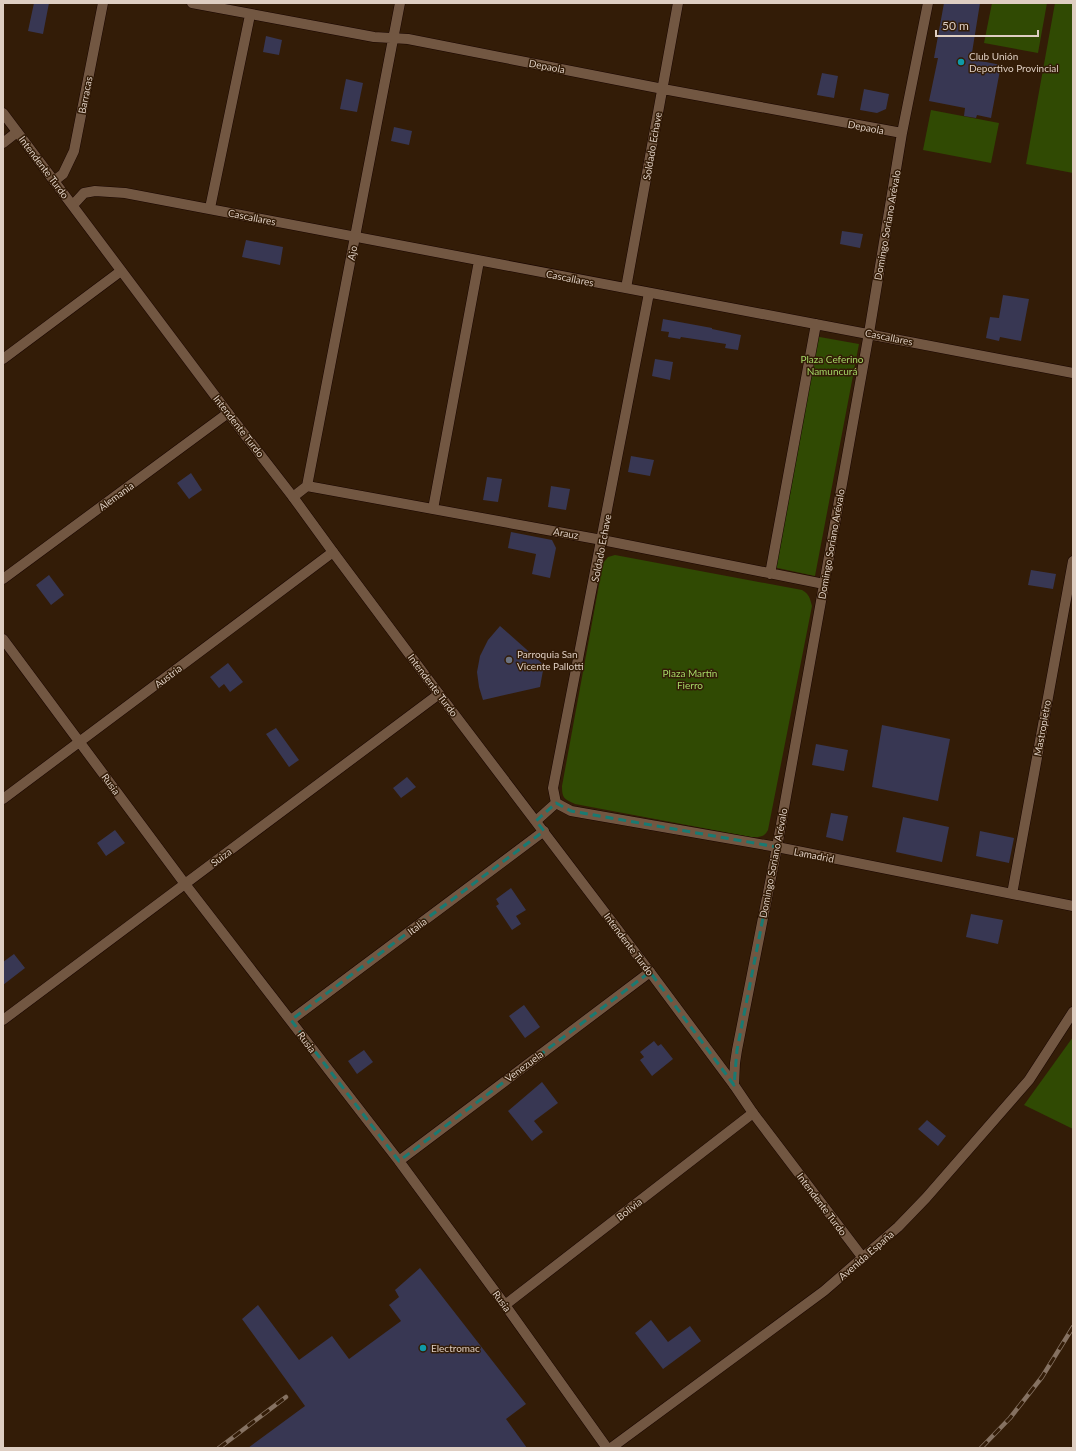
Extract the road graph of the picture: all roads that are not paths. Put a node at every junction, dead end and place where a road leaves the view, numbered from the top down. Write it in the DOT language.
graph roads {
  1 [pos="103,3"];
  2 [pos="192,3"];
  3 [pos="400,3"];
  4 [pos="678,3"];
  5 [pos="928,3"];
  6 [pos="250,15"];
  7 [pos="394,38"];
  8 [pos="663,89"];
  9 [pos="3,113"];
  10 [pos="17,132"];
  11 [pos="902,134"];
  12 [pos="3,143"];
  13 [pos="54,181"];
  14 [pos="73,205"];
  15 [pos="210,208"];
  16 [pos="355,237"];
  17 [pos="479,261"];
  18 [pos="121,271"];
  19 [pos="626,288"];
  20 [pos="650,293"];
  21 [pos="816,324"];
  22 [pos="869,333"];
  23 [pos="3,359"];
  24 [pos="1073,373"];
  25 [pos="228,413"];
  26 [pos="307,486"];
  27 [pos="293,497"];
  28 [pos="433,509"];
  29 [pos="602,540"];
  30 [pos="333,552"];
  31 [pos="1073,562"];
  32 [pos="770,574"];
  33 [pos="3,579"];
  34 [pos="824,584"];
  35 [pos="1069,600"];
  36 [pos="3,639"];
  37 [pos="439,694"];
  38 [pos="81,742"];
  39 [pos="3,799"];
  40 [pos="556,803"];
  41 [pos="536,821"];
  42 [pos="544,831"];
  43 [pos="777,847"];
  44 [pos="184,884"];
  45 [pos="1012,894"];
  46 [pos="1073,906"];
  47 [pos="650,972"];
  48 [pos="1073,1012"];
  49 [pos="3,1020"];
  50 [pos="291,1020"];
  51 [pos="734,1084"];
  52 [pos="753,1113"];
  53 [pos="399,1161"];
  54 [pos="862,1258"];
  55 [pos="505,1305"];
  56 [pos="607,1448"];
  57 [pos="612,1448"];
  1 -- 13 [label="street, Barracas"];
  2 -- 6 [label="street, Depaola"];
  3 -- 7 [label="street, Ajo"];
  4 -- 8 [label="street, Soldado Echave"];
  5 -- 11 [label="street, Domingo Soriano Arévalo"];
  6 -- 7 [label="street, Depaola"];
  6 -- 15 [label="street"];
  7 -- 8 [label="street, Depaola"];
  7 -- 16 [label="street, Ajo"];
  8 -- 11 [label="street, Depaola"];
  8 -- 19 [label="street, Soldado Echave"];
  9 -- 10 [label="street, Intendente Turdo"];
  10 -- 12 [label="street"];
  10 -- 13 [label="street, Intendente Turdo"];
  11 -- 22 [label="street, Domingo Soriano Arévalo"];
  13 -- 14 [label="street, Intendente Turdo"];
  14 -- 15 [label="street, Cascallares"];
  14 -- 18 [label="street, Intendente Turdo"];
  15 -- 16 [label="street, Cascallares"];
  16 -- 17 [label="street, Cascallares"];
  16 -- 26 [label="street, Ajo"];
  17 -- 19 [label="street, Cascallares"];
  17 -- 28 [label="street"];
  18 -- 23 [label="street"];
  18 -- 25 [label="street, Intendente Turdo"];
  19 -- 20 [label="street, Cascallares"];
  20 -- 21 [label="street, Cascallares"];
  20 -- 29 [label="street, Soldado Echave"];
  21 -- 22 [label="street, Cascallares"];
  21 -- 32 [label="street"];
  22 -- 24 [label="street, Cascallares"];
  22 -- 34 [label="street, Domingo Soriano Arévalo"];
  25 -- 27 [label="street, Intendente Turdo"];
  25 -- 33 [label="street, Alemania"];
  26 -- 27 [label="street"];
  26 -- 28 [label="street, Arauz"];
  27 -- 30 [label="street, Intendente Turdo"];
  28 -- 29 [label="street, Arauz"];
  29 -- 32 [label="street, Arauz"];
  29 -- 40 [label="street, Soldado Echave"];
  30 -- 37 [label="street, Intendente Turdo"];
  30 -- 38 [label="street, Austria"];
  31 -- 35 [label="street, Mastropietro"];
  32 -- 34 [label="street, Arauz"];
  34 -- 43 [label="street, Domingo Soriano Arévalo"];
  35 -- 45 [label="street, Mastropietro"];
  36 -- 38 [label="street, Rusia"];
  37 -- 41 [label="street, Intendente Turdo"];
  37 -- 44 [label="street, Suiza"];
  38 -- 39 [label="street, Austria"];
  38 -- 44 [label="street, Rusia"];
  40 -- 41 [label="street"];
  40 -- 43 [label="street, Lamadrid"];
  41 -- 42 [label="street, Intendente Turdo"];
  42 -- 47 [label="street, Intendente Turdo"];
  42 -- 50 [label="street, Italia"];
  43 -- 45 [label="street, Lamadrid"];
  43 -- 51 [label="street, Domingo Soriano Arévalo"];
  44 -- 49 [label="street, Suiza"];
  44 -- 50 [label="street, Rusia"];
  45 -- 46 [label="street, Lamadrid"];
  47 -- 51 [label="street, Intendente Turdo"];
  47 -- 53 [label="street, Venezuela"];
  48 -- 54 [label="street, Avenida España"];
  50 -- 53 [label="street, Rusia"];
  51 -- 52 [label="street, Intendente Turdo"];
  52 -- 54 [label="street, Intendente Turdo"];
  52 -- 55 [label="street, Bolivia"];
  53 -- 55 [label="street, Rusia"];
  54 -- 57 [label="street, Avenida España"];
  55 -- 56 [label="street, Rusia"];
}
